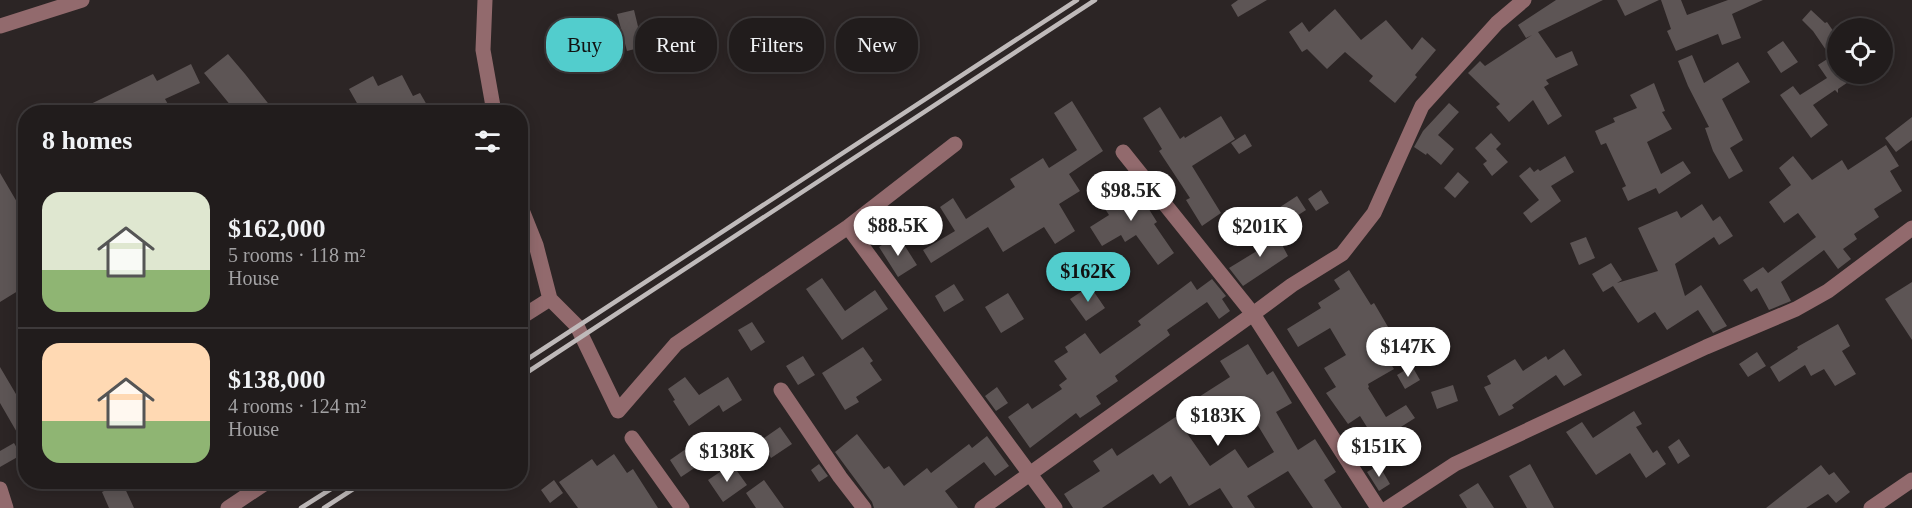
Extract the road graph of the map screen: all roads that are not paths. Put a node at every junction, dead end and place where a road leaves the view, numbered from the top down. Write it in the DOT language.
graph roads {
  1 [pos="82,0"];
  2 [pos="485,0"];
  3 [pos="1524,0"];
  4 [pos="0,26"];
  5 [pos="493,105"];
  6 [pos="955,144"];
  7 [pos="1123,152"];
  8 [pos="528,225"];
  9 [pos="848,227"];
  10 [pos="1912,228"];
  11 [pos="550,300"];
  12 [pos="528,313"];
  13 [pos="1254,314"];
  14 [pos="781,390"];
  15 [pos="632,438"];
  16 [pos="1030,474"];
  17 [pos="1912,480"];
  18 [pos="0,489"];
  19 [pos="256,489"];
  20 [pos="6,508"];
  21 [pos="228,508"];
  22 [pos="682,508"];
  23 [pos="864,508"];
  24 [pos="982,508"];
  25 [pos="1055,508"];
  26 [pos="1378,508"];
  27 [pos="1388,508"];
  28 [pos="1871,508"];
  1 -- 4 [label="street"];
  2 -- 5 [label="street"];
  3 -- 13 [label="street"];
  6 -- 9 [label="street"];
  7 -- 13 [label="street"];
  8 -- 11 [label="street"];
  9 -- 11 [label="street"];
  9 -- 16 [label="street"];
  10 -- 27 [label="street"];
  11 -- 12 [label="street"];
  13 -- 16 [label="street"];
  13 -- 26 [label="street"];
  14 -- 23 [label="street"];
  15 -- 22 [label="street"];
  16 -- 24 [label="street"];
  16 -- 25 [label="street"];
  17 -- 28 [label="street"];
  18 -- 20 [label="street"];
  19 -- 21 [label="street"];
}
